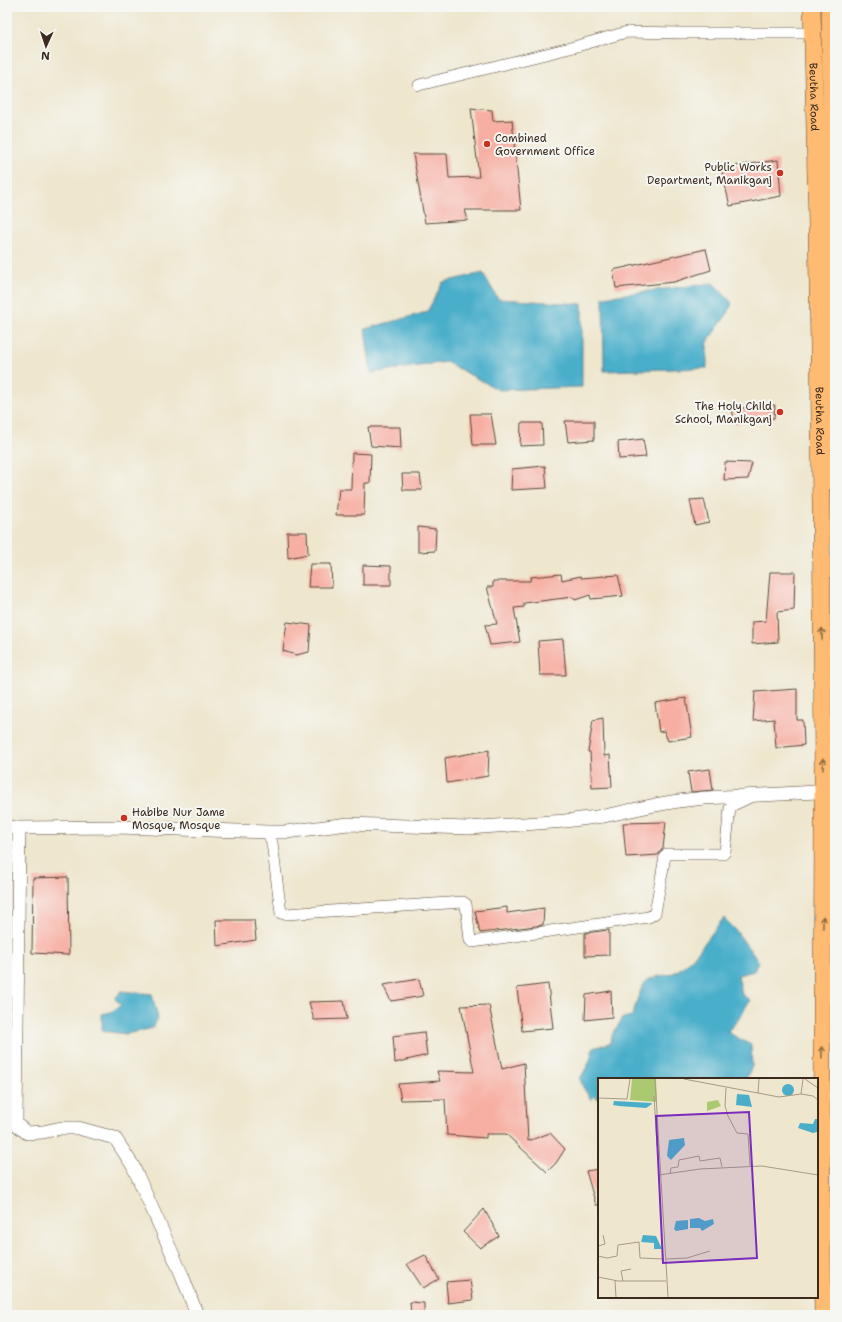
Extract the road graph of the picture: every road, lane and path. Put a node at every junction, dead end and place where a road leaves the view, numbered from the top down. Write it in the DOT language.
graph roads {
  1 [pos="812,7"];
  2 [pos="830,7"];
  3 [pos="813,33"];
  4 [pos="419,85"];
  5 [pos="835,483"];
  6 [pos="829,791"];
  7 [pos="752,796"];
  8 [pos="13,828"];
  9 [pos="268,832"];
  10 [pos="828,1199"];
  11 [pos="197,1315"];
  12 [pos="823,1315"];
  1 -- 3 [label="main road, Beutha Road"];
  2 -- 5 [label="main road, Beutha Road"];
  3 -- 4 [label="street"];
  6 -- 3 [label="main road, Beutha Road, one-way"];
  6 -- 7 [label="street"];
  10 -- 6 [label="main road, Beutha Road, one-way"];
  7 -- 9 [label="street"];
  7 -- 9 [label="street"];
  8 -- 9 [label="street"];
  8 -- 11 [label="street"];
  10 -- 12 [label="main road, Beutha Road"];
}
